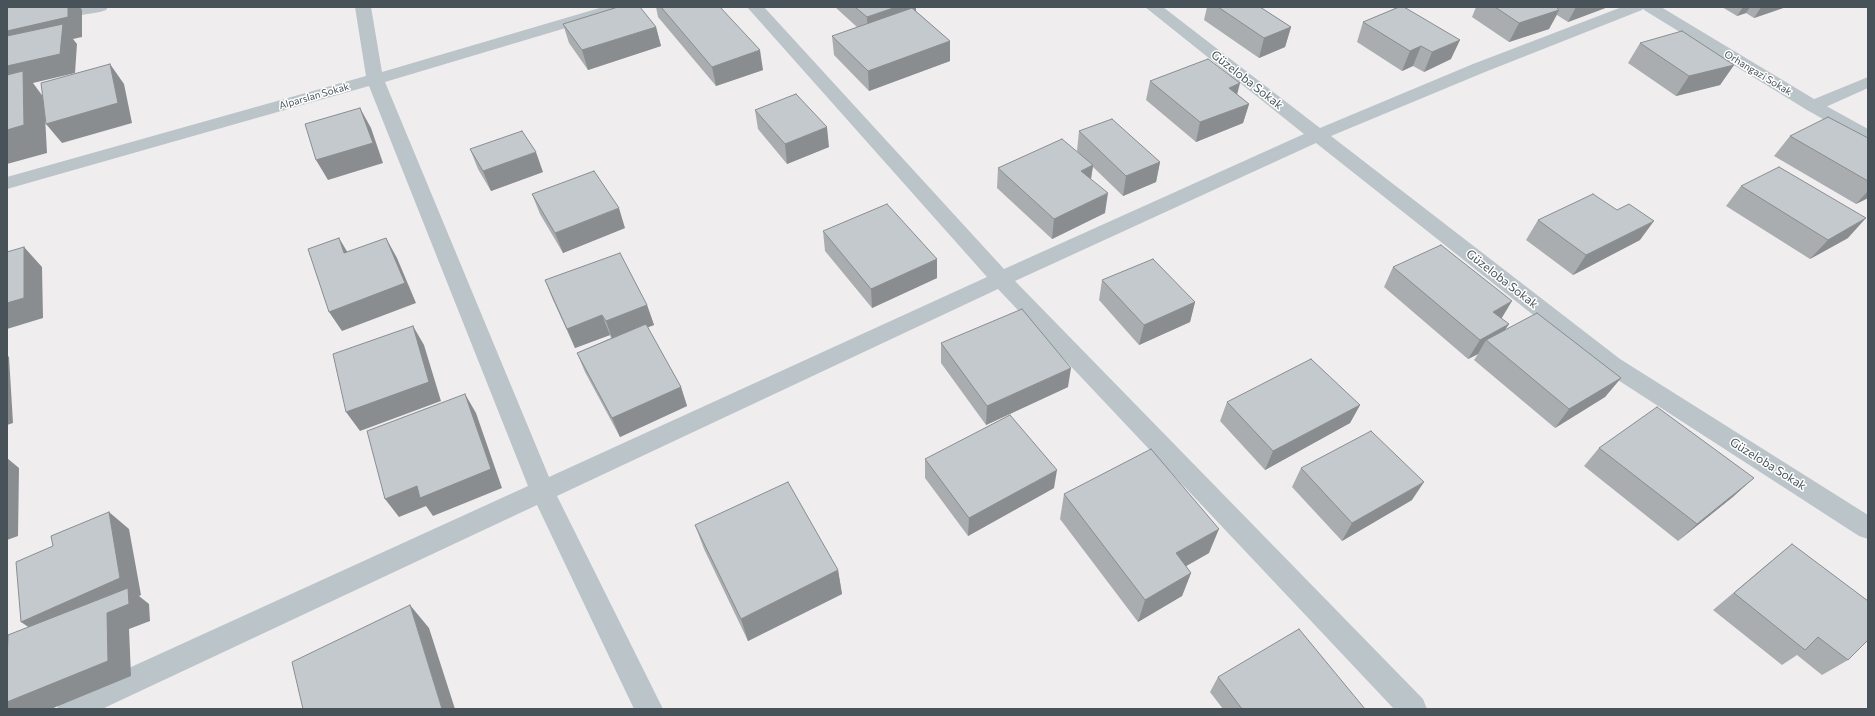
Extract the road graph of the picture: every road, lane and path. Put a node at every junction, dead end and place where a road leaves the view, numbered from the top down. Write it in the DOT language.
graph roads {
  1 [pos="100,7"];
  2 [pos="363,7"];
  3 [pos="620,7"];
  4 [pos="755,7"];
  5 [pos="1153,7"];
  6 [pos="1636,7"];
  7 [pos="1650,7"];
  8 [pos="7,22"];
  9 [pos="375,79"];
  10 [pos="1868,82"];
  11 [pos="1813,106"];
  12 [pos="1318,135"];
  13 [pos="1868,138"];
  14 [pos="7,183"];
  15 [pos="1001,279"];
  16 [pos="543,492"];
  17 [pos="1868,528"];
  18 [pos="71,709"];
  19 [pos="649,709"];
  20 [pos="1412,709"];
  1 -- 8 [label="street"];
  2 -- 9 [label="street"];
  3 -- 9 [label="street, Alparslan Sokak"];
  4 -- 15 [label="street"];
  5 -- 12 [label="street, Güzeloba Sokak"];
  6 -- 12 [label="street"];
  7 -- 11 [label="street, Orhangazi Sokak"];
  9 -- 14 [label="street, Alparslan Sokak"];
  9 -- 16 [label="street"];
  10 -- 11 [label="street"];
  11 -- 13 [label="street, Orhangazi Sokak"];
  12 -- 15 [label="street"];
  12 -- 17 [label="street, Güzeloba Sokak"];
  15 -- 16 [label="street"];
  15 -- 20 [label="street"];
  16 -- 18 [label="street"];
  16 -- 19 [label="street"];
}
